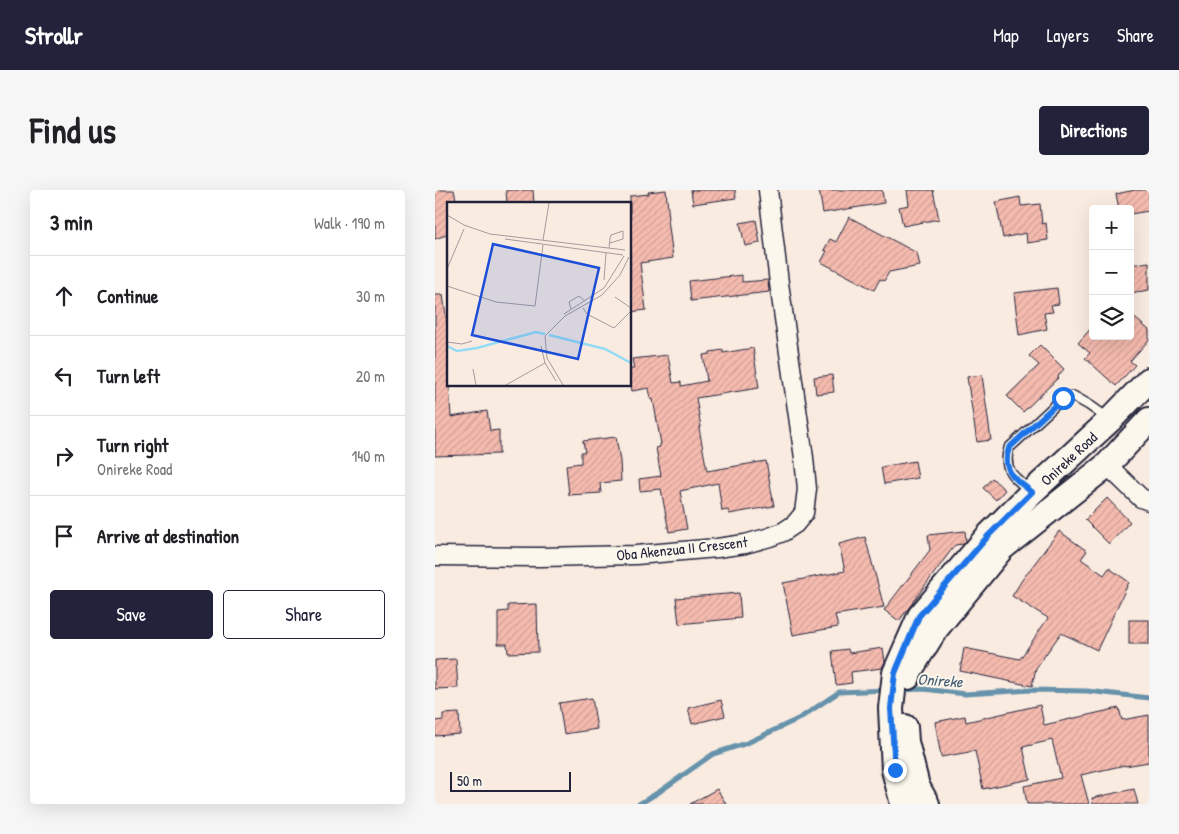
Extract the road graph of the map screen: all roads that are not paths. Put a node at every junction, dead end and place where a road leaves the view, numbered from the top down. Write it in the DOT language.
graph roads {
  1 [pos="768,190"];
  2 [pos="1149,380"];
  3 [pos="1111,420"];
  4 [pos="1149,420"];
  5 [pos="1107,466"];
  6 [pos="1032,492"];
  7 [pos="1149,501"];
  8 [pos="995,541"];
  9 [pos="435,556"];
  10 [pos="899,690"];
  11 [pos="903,804"];
  12 [pos="927,804"];
  1 -- 9 [label="street, Oba Akenzua II Crescent"];
  2 -- 3 [label="main road, Onireke Road"];
  3 -- 6 [label="main road, Onireke Road"];
  3 -- 6 [label="lane"];
  4 -- 5 [label="main road, Onireke Road"];
  5 -- 7 [label="street"];
  5 -- 8 [label="main road, Onireke Road"];
  6 -- 8 [label="main road, Onireke Road"];
  8 -- 10 [label="main road, Onireke Road"];
  10 -- 11 [label="main road, Onireke Road"];
  10 -- 12 [label="main road"];
}
